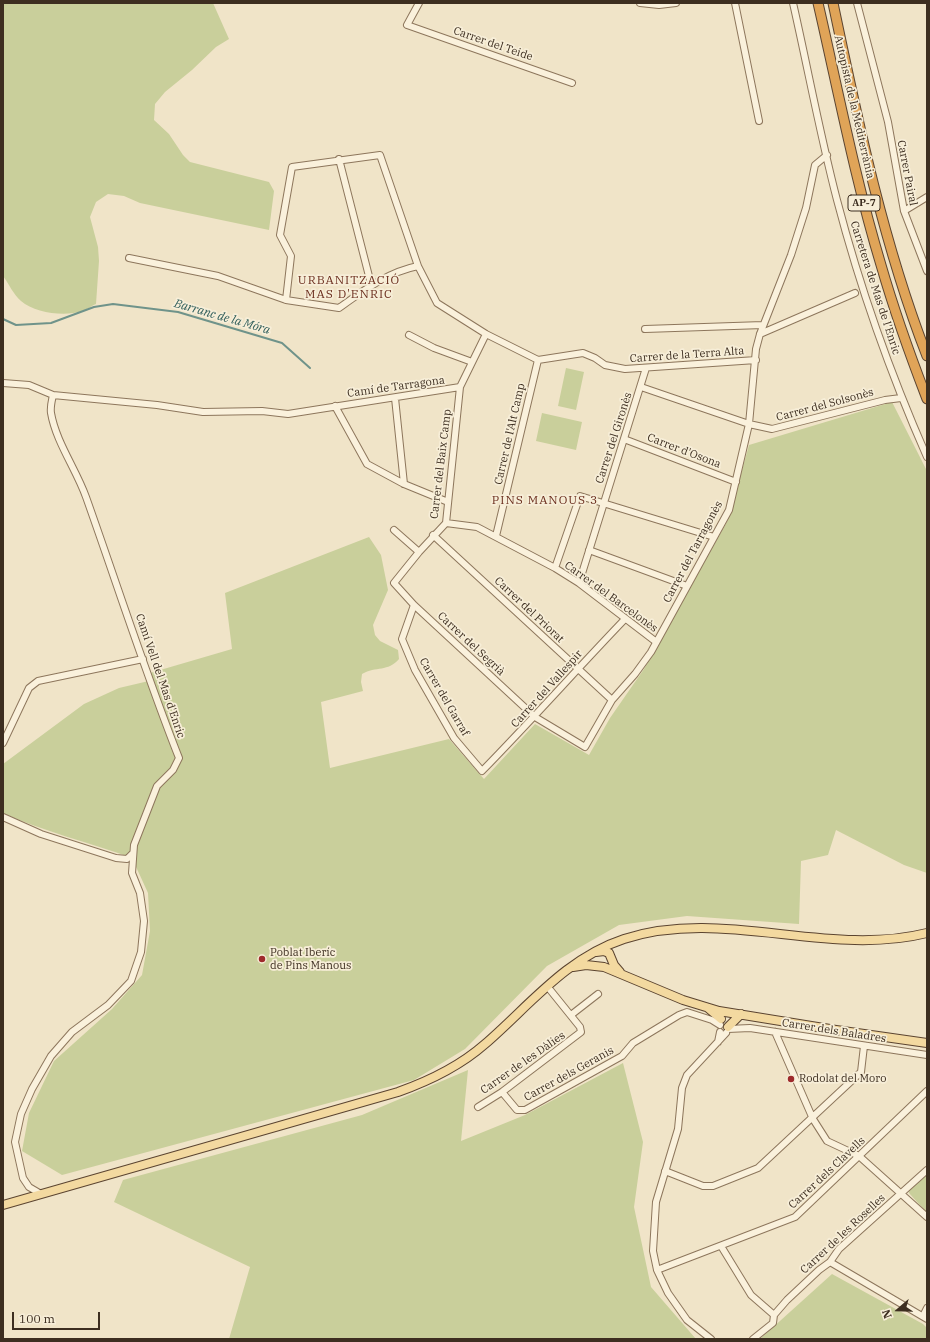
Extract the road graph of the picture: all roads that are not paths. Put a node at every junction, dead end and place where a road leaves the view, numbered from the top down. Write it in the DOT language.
graph roads {
  1 [pos="418,3"];
  2 [pos="640,3"];
  3 [pos="676,3"];
  4 [pos="735,3"];
  5 [pos="793,3"];
  6 [pos="818,3"];
  7 [pos="833,3"];
  8 [pos="857,3"];
  9 [pos="659,4"];
  10 [pos="572,83"];
  11 [pos="759,121"];
  12 [pos="827,155"];
  13 [pos="339,160"];
  14 [pos="927,197"];
  15 [pos="904,211"];
  16 [pos="129,258"];
  17 [pos="418,266"];
  18 [pos="927,271"];
  19 [pos="371,284"];
  20 [pos="855,293"];
  21 [pos="286,300"];
  22 [pos="763,325"];
  23 [pos="645,328"];
  24 [pos="486,334"];
  25 [pos="760,334"];
  26 [pos="409,335"];
  27 [pos="927,356"];
  28 [pos="538,360"];
  29 [pos="756,360"];
  30 [pos="472,362"];
  31 [pos="646,368"];
  32 [pos="3,383"];
  33 [pos="460,387"];
  34 [pos="641,387"];
  35 [pos="53,395"];
  36 [pos="396,398"];
  37 [pos="901,398"];
  38 [pos="927,399"];
  39 [pos="335,406"];
  40 [pos="749,424"];
  41 [pos="624,439"];
  42 [pos="927,456"];
  43 [pos="736,482"];
  44 [pos="404,484"];
  45 [pos="448,502"];
  46 [pos="604,503"];
  47 [pos="446,523"];
  48 [pos="394,530"];
  49 [pos="434,535"];
  50 [pos="496,536"];
  51 [pos="714,537"];
  52 [pos="589,550"];
  53 [pos="419,552"];
  54 [pos="555,568"];
  55 [pos="394,583"];
  56 [pos="579,583"];
  57 [pos="687,586"];
  58 [pos="414,605"];
  59 [pos="625,619"];
  60 [pos="655,641"];
  61 [pos="142,659"];
  62 [pos="578,669"];
  63 [pos="612,700"];
  64 [pos="535,718"];
  65 [pos="3,743"];
  66 [pos="482,771"];
  67 [pos="3,817"];
  68 [pos="133,853"];
  69 [pos="927,933"];
  70 [pos="624,939"];
  71 [pos="595,952"];
  72 [pos="611,957"];
  73 [pos="570,967"];
  74 [pos="602,967"];
  75 [pos="620,973"];
  76 [pos="547,986"];
  77 [pos="598,994"];
  78 [pos="708,1008"];
  79 [pos="728,1012"];
  80 [pos="741,1014"];
  81 [pos="571,1015"];
  82 [pos="724,1027"];
  83 [pos="775,1032"];
  84 [pos="927,1042"];
  85 [pos="864,1046"];
  86 [pos="927,1055"];
  87 [pos="927,1091"];
  88 [pos="502,1092"];
  89 [pos="478,1107"];
  90 [pos="813,1119"];
  91 [pos="859,1156"];
  92 [pos="927,1170"];
  93 [pos="665,1171"];
  94 [pos="902,1192"];
  95 [pos="41,1194"];
  96 [pos="3,1205"];
  97 [pos="927,1217"];
  98 [pos="721,1246"];
  99 [pos="830,1262"];
  100 [pos="657,1270"];
  101 [pos="927,1308"];
  102 [pos="774,1315"];
  103 [pos="925,1317"];
  104 [pos="711,1339"];
  105 [pos="753,1339"];
  1 -- 10 [label="street, Carrer del Teide"];
  2 -- 9 [label="street"];
  3 -- 9 [label="street"];
  4 -- 11 [label="street"];
  5 -- 12 [label="street, Carretera de Mas de l'Enric"];
  6 -- 38 [label="highway, Autopista de la Mediterrània / AP-7"];
  7 -- 27 [label="highway, Autopista de la Mediterrània / AP-7"];
  8 -- 15 [label="street, Carrer Pairal"];
  12 -- 22 [label="street, Carrer del Tarragonès"];
  12 -- 37 [label="street, Carretera de Mas de l'Enric"];
  13 -- 17 [label="street"];
  13 -- 19 [label="street"];
  13 -- 21 [label="street"];
  14 -- 15 [label="street"];
  15 -- 18 [label="street, Carrer Pairal"];
  16 -- 21 [label="street"];
  17 -- 19 [label="street"];
  17 -- 24 [label="street"];
  19 -- 21 [label="street"];
  20 -- 25 [label="street"];
  22 -- 23 [label="street"];
  22 -- 25 [label="street, Carrer del Tarragonès"];
  24 -- 28 [label="street"];
  24 -- 30 [label="street, Carrer del Baix Camp"];
  25 -- 29 [label="street, Carrer del Tarragonès"];
  26 -- 30 [label="street"];
  28 -- 31 [label="street, Carrer de la Terra Alta"];
  28 -- 50 [label="street, Carrer de l'Alt Camp"];
  29 -- 31 [label="street, Carrer de la Terra Alta"];
  29 -- 40 [label="street, Carrer del Tarragonès"];
  30 -- 33 [label="street, Carrer del Baix Camp"];
  31 -- 34 [label="street, Carrer del Gironès"];
  32 -- 35 [label="street"];
  33 -- 36 [label="street, Camí de Tarragona"];
  33 -- 45 [label="street, Carrer del Baix Camp"];
  34 -- 40 [label="street, Carrer del Solsonès"];
  34 -- 41 [label="street, Carrer del Gironès"];
  35 -- 39 [label="street"];
  35 -- 61 [label="street, Camí Vell del Mas d'Enric"];
  36 -- 39 [label="street, Camí de Tarragona"];
  36 -- 44 [label="street"];
  37 -- 40 [label="street, Carrer del Solsonès"];
  37 -- 42 [label="street, Carretera de Mas de l'Enric"];
  39 -- 44 [label="street"];
  40 -- 43 [label="street, Carrer del Tarragonès"];
  41 -- 43 [label="street, Carrer d'Osona"];
  41 -- 46 [label="street, Carrer del Gironès"];
  43 -- 51 [label="street, Carrer del Tarragonès"];
  44 -- 45 [label="street"];
  45 -- 47 [label="street, Carrer del Baix Camp"];
  46 -- 51 [label="street"];
  46 -- 52 [label="street, Carrer del Gironès"];
  46 -- 54 [label="street"];
  47 -- 49 [label="street, Carrer del Baix Camp"];
  47 -- 50 [label="street, Carrer del Barcelonès"];
  48 -- 53 [label="street"];
  49 -- 53 [label="street, Carrer del Baix Camp"];
  49 -- 62 [label="street, Carrer del Priorat"];
  50 -- 54 [label="street, Carrer del Barcelonès"];
  51 -- 57 [label="street, Carrer del Tarragonès"];
  52 -- 56 [label="street, Carrer del Gironès"];
  52 -- 57 [label="street"];
  53 -- 55 [label="street, Carrer del Baix Camp"];
  54 -- 56 [label="street, Carrer del Barcelonès"];
  55 -- 58 [label="street, Carrer del Segrià"];
  56 -- 59 [label="street, Carrer del Barcelonès"];
  57 -- 60 [label="street, Carrer del Tarragonès"];
  58 -- 64 [label="street, Carrer del Segrià"];
  58 -- 66 [label="street, Carrer del Garraf"];
  59 -- 60 [label="street, Carrer del Barcelonès"];
  59 -- 62 [label="street, Carrer del Vallespir"];
  60 -- 63 [label="street, Carrer del Tarragonès"];
  61 -- 65 [label="street"];
  61 -- 68 [label="street, Camí Vell del Mas d'Enric"];
  62 -- 63 [label="street, Carrer del Priorat"];
  62 -- 64 [label="street, Carrer del Vallespir"];
  63 -- 64 [label="street, Carrer del Tarragonès"];
  64 -- 66 [label="street, Carrer del Vallespir"];
  67 -- 68 [label="street"];
  68 -- 95 [label="street, Camí Vell del Mas d'Enric"];
  69 -- 70 [label="main road"];
  70 -- 71 [label="main road"];
  70 -- 72 [label="main road"];
  71 -- 72 [label="main road"];
  71 -- 73 [label="main road"];
  71 -- 74 [label="main road"];
  72 -- 74 [label="main road"];
  72 -- 75 [label="main road"];
  73 -- 74 [label="main road"];
  73 -- 76 [label="main road"];
  74 -- 75 [label="main road"];
  75 -- 78 [label="main road"];
  76 -- 81 [label="street, Carrer de les Dàlies"];
  76 -- 95 [label="main road"];
  77 -- 81 [label="street"];
  78 -- 79 [label="main road"];
  78 -- 82 [label="main road"];
  79 -- 80 [label="main road"];
  79 -- 82 [label="main road"];
  80 -- 82 [label="main road"];
  80 -- 84 [label="main road"];
  81 -- 88 [label="street, Carrer de les Dàlies"];
  82 -- 83 [label="street, Carrer dels Baladres"];
  82 -- 88 [label="street, Carrer dels Geranis"];
  82 -- 93 [label="street"];
  83 -- 85 [label="street, Carrer dels Baladres"];
  83 -- 90 [label="street"];
  85 -- 86 [label="street, Carrer dels Baladres"];
  85 -- 90 [label="street"];
  87 -- 91 [label="street, Carrer dels Clavells"];
  88 -- 89 [label="street, Carrer de les Dàlies"];
  90 -- 91 [label="street"];
  90 -- 93 [label="street"];
  91 -- 94 [label="street"];
  91 -- 98 [label="street, Carrer dels Clavells"];
  92 -- 94 [label="street, Carrer de les Roselles"];
  93 -- 100 [label="street"];
  94 -- 97 [label="street"];
  94 -- 99 [label="street, Carrer de les Roselles"];
  95 -- 96 [label="main road"];
  98 -- 100 [label="street, Carrer dels Clavells"];
  98 -- 102 [label="street"];
  99 -- 102 [label="street, Carrer de les Roselles"];
  99 -- 103 [label="street"];
  100 -- 104 [label="street"];
  101 -- 103 [label="street"];
  102 -- 105 [label="street, Carrer de les Roselles"];
}
